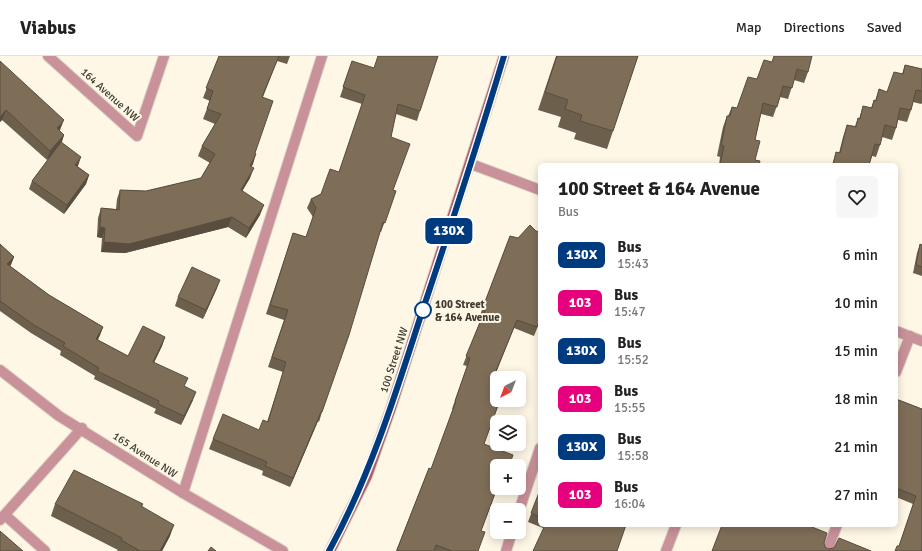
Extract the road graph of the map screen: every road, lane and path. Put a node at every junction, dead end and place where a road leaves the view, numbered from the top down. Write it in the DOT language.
graph roads {
  1 [pos="48,56"];
  2 [pos="164,56"];
  3 [pos="322,56"];
  4 [pos="504,56"];
  5 [pos="471,164"];
  6 [pos="538,189"];
  7 [pos="898,332"];
  8 [pos="910,336"];
  9 [pos="922,341"];
  10 [pos="898,367"];
  11 [pos="0,370"];
  12 [pos="82,428"];
  13 [pos="538,454"];
  14 [pos="182,493"];
  15 [pos="522,503"];
  16 [pos="2,517"];
  17 [pos="675,527"];
  18 [pos="836,527"];
  19 [pos="510,539"];
  20 [pos="45,551"];
  21 [pos="283,551"];
  22 [pos="330,551"];
  23 [pos="506,551"];
  24 [pos="666,551"];
  25 [pos="827,551"];
  1 -- 2 [label="street, 164 Avenue NW"];
  3 -- 14 [label="street"];
  4 -- 5 [label="street, 100 Street NW"];
  5 -- 6 [label="street"];
  5 -- 22 [label="street, 100 Street NW"];
  7 -- 8 [label="street"];
  8 -- 9 [label="street"];
  8 -- 10 [label="street"];
  11 -- 12 [label="street, 165 Avenue NW"];
  12 -- 14 [label="street, 165 Avenue NW"];
  12 -- 16 [label="street"];
  13 -- 15 [label="street"];
  14 -- 21 [label="street, 165 Avenue NW"];
  16 -- 20 [label="street"];
  17 -- 24 [label="street"];
  18 -- 25 [label="street"];
  19 -- 23 [label="street"];
}
